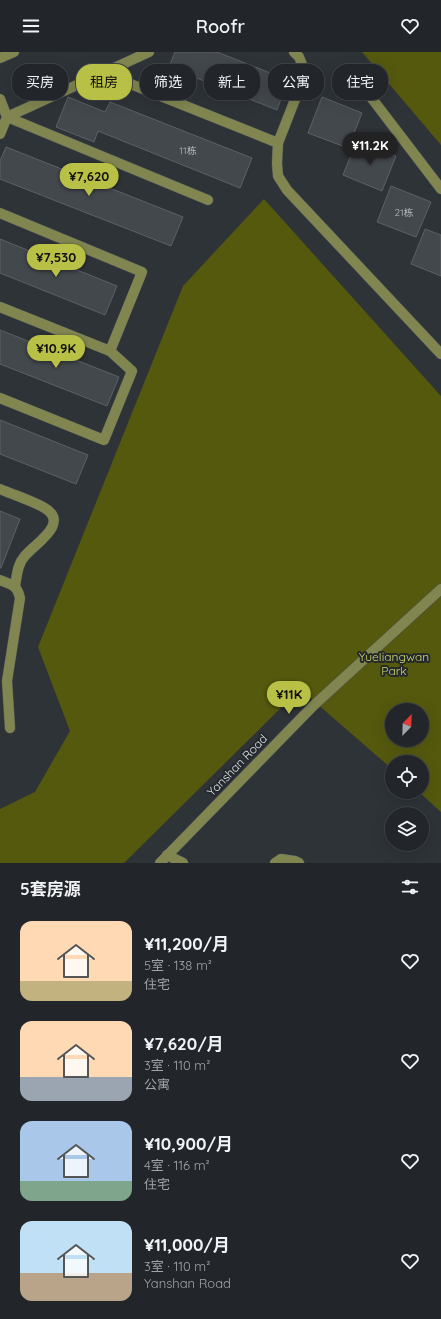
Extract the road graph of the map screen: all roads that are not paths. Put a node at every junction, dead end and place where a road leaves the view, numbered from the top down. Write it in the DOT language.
graph roads {
  1 [pos="14,52"];
  2 [pos="149,52"];
  3 [pos="294,52"];
  4 [pos="0,58"];
  5 [pos="123,64"];
  6 [pos="76,85"];
  7 [pos="132,85"];
  8 [pos="0,98"];
  9 [pos="373,100"];
  10 [pos="7,117"];
  11 [pos="0,134"];
  12 [pos="278,143"];
  13 [pos="441,189"];
  14 [pos="208,200"];
  15 [pos="0,213"];
  16 [pos="0,307"];
  17 [pos="110,351"];
  18 [pos="441,354"];
  19 [pos="0,398"];
  20 [pos="0,489"];
  21 [pos="0,580"];
  22 [pos="15,586"];
  23 [pos="441,589"];
  24 [pos="10,728"];
  25 [pos="163,859"];
  26 [pos="183,863"];
  27 [pos="276,863"];
  28 [pos="299,863"];
  1 -- 4 [label="street"];
  2 -- 5 [label="street"];
  3 -- 12 [label="street"];
  6 -- 10 [label="street"];
  7 -- 12 [label="street"];
  8 -- 10 [label="street"];
  9 -- 13 [label="street"];
  10 -- 11 [label="street"];
  10 -- 14 [label="street"];
  12 -- 18 [label="street"];
  15 -- 17 [label="street"];
  16 -- 17 [label="street"];
  17 -- 19 [label="street"];
  20 -- 22 [label="street"];
  21 -- 22 [label="street"];
  22 -- 24 [label="street"];
  23 -- 25 [label="street, Yanshan Road"];
  25 -- 26 [label="street"];
  27 -- 28 [label="street"];
}
